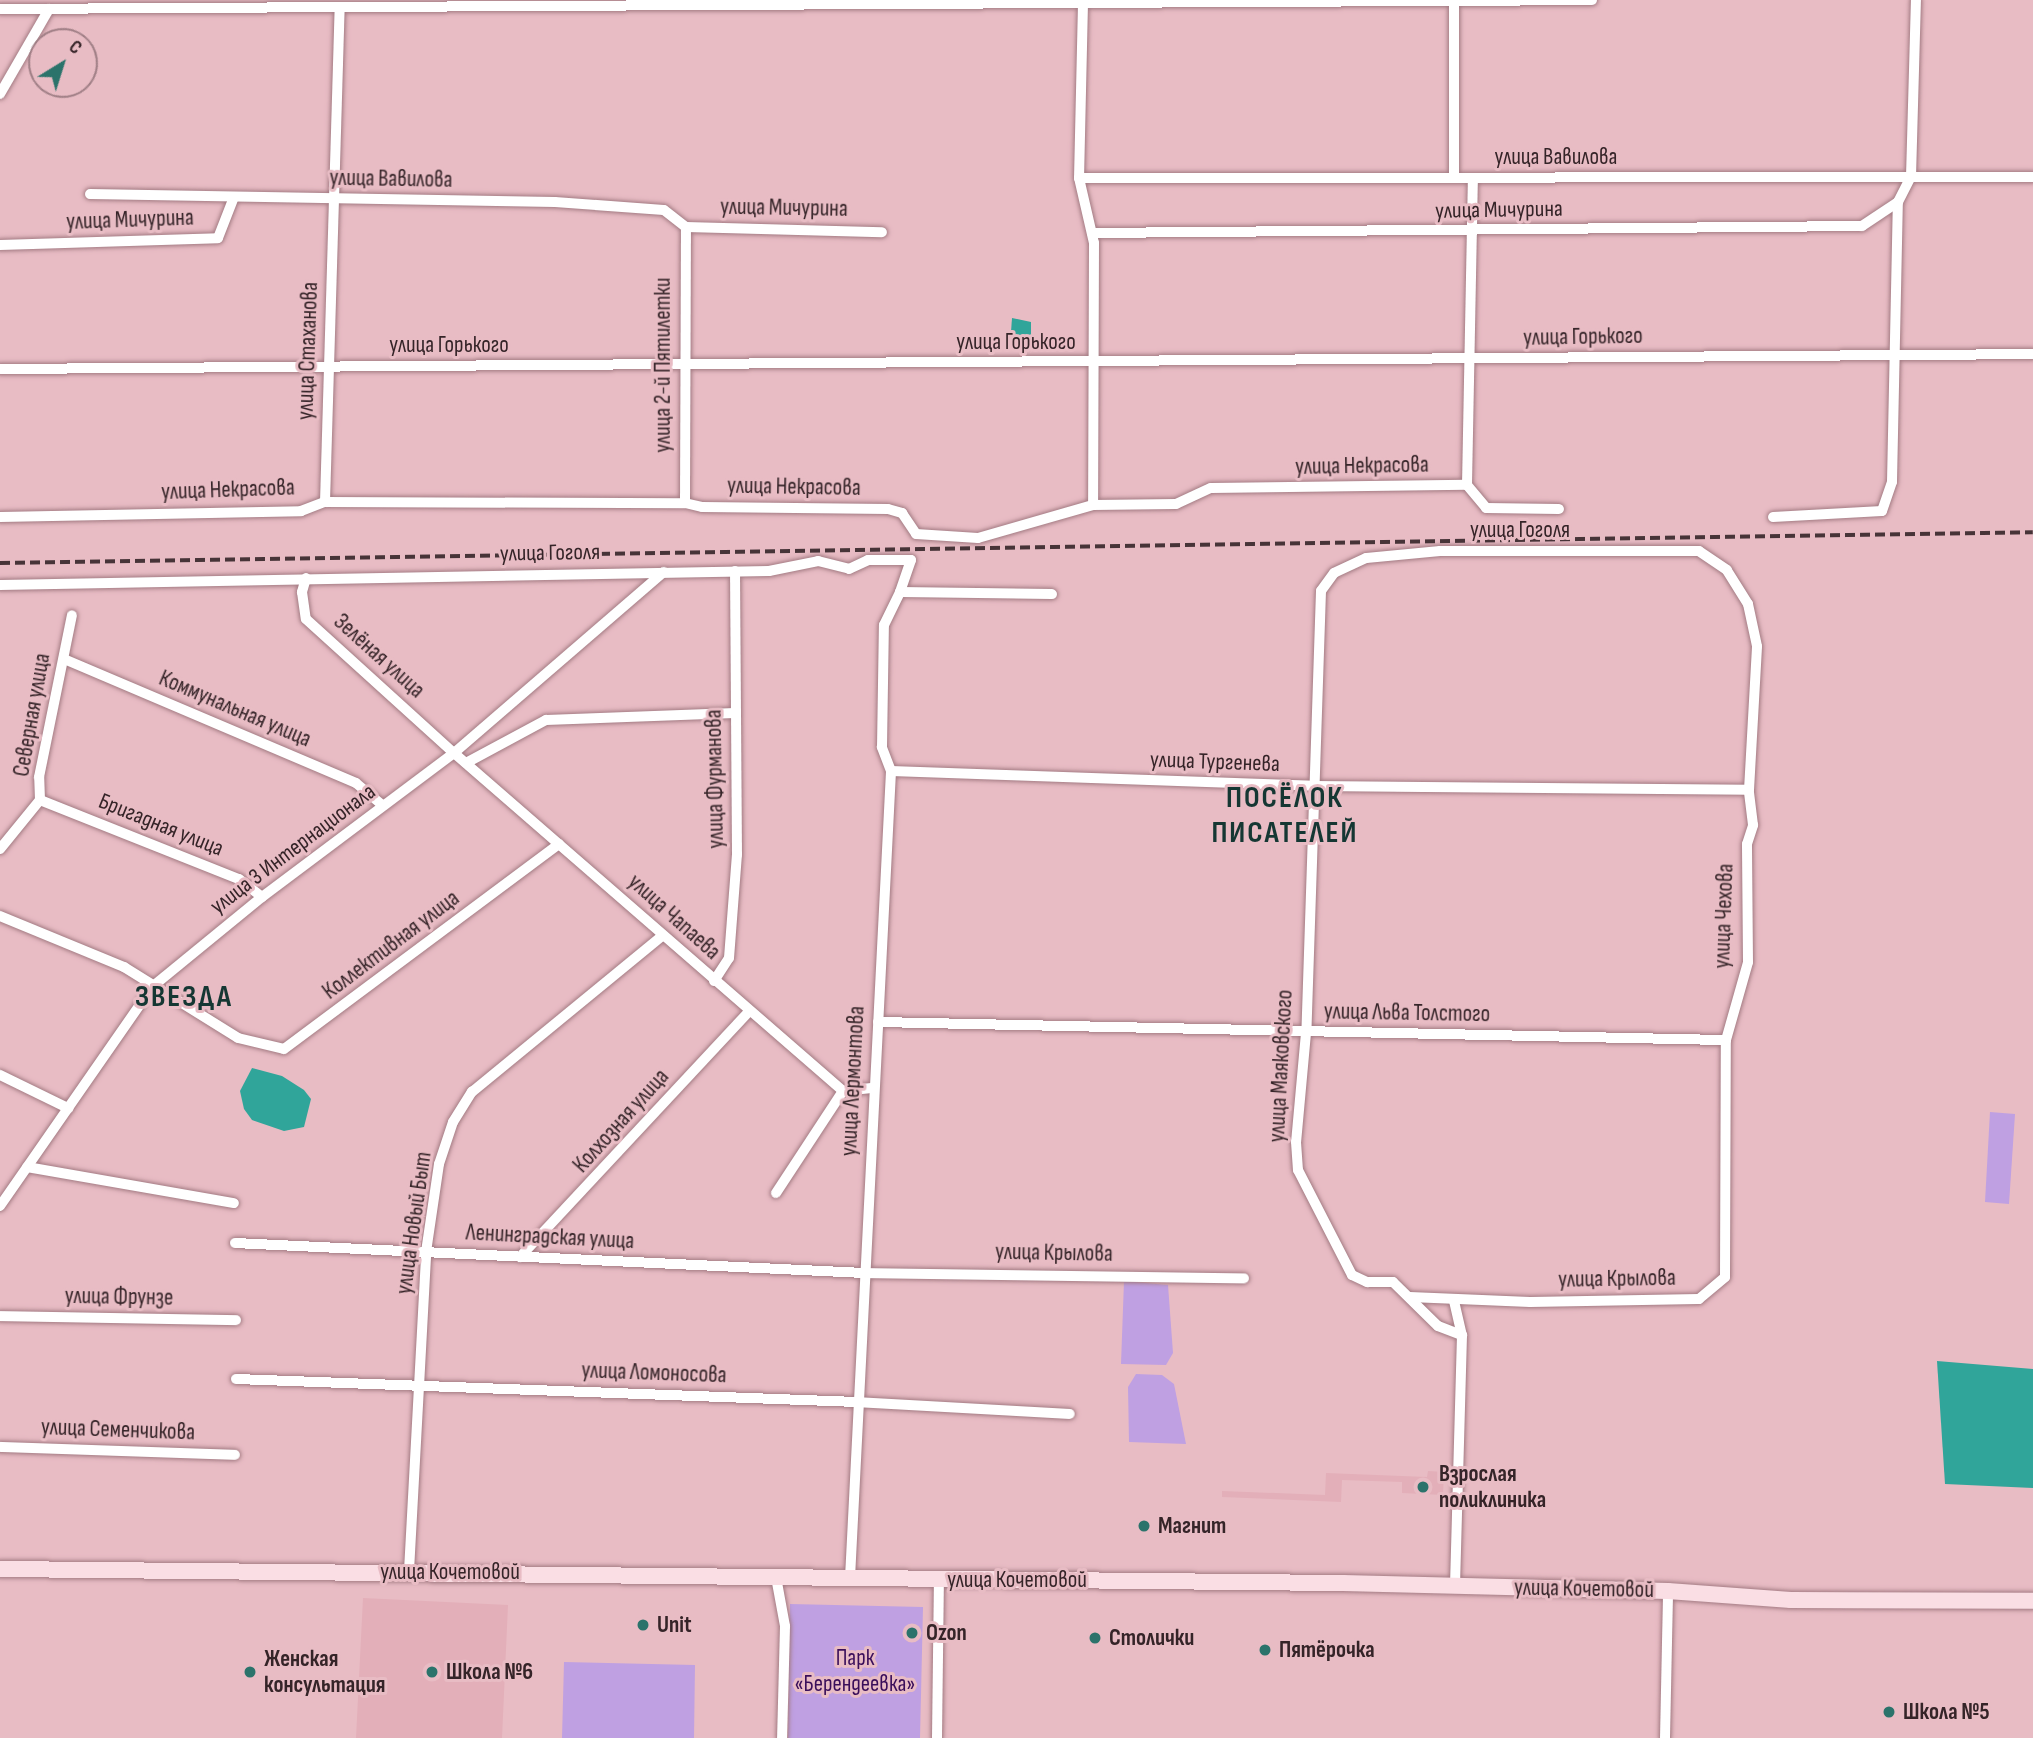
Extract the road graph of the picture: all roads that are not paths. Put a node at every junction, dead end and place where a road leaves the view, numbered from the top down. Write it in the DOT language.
graph roads {
  1 [pos="1591,0"];
  2 [pos="1916,0"];
  3 [pos="1454,1"];
  4 [pos="1083,3"];
  5 [pos="340,8"];
  6 [pos="0,9"];
  7 [pos="49,9"];
  8 [pos="0,94"];
  9 [pos="1911,177"];
  10 [pos="2033,177"];
  11 [pos="1079,178"];
  12 [pos="1454,178"];
  13 [pos="1473,178"];
  14 [pos="90,194"];
  15 [pos="234,197"];
  16 [pos="333,200"];
  17 [pos="1898,202"];
  18 [pos="685,227"];
  19 [pos="882,232"];
  20 [pos="1472,232"];
  21 [pos="1092,233"];
  22 [pos="0,245"];
  23 [pos="1895,352"];
  24 [pos="2033,354"];
  25 [pos="1469,360"];
  26 [pos="1095,363"];
  27 [pos="682,365"];
  28 [pos="329,367"];
  29 [pos="0,369"];
  30 [pos="1467,485"];
  31 [pos="325,502"];
  32 [pos="685,503"];
  33 [pos="1093,505"];
  34 [pos="1559,509"];
  35 [pos="0,517"];
  36 [pos="1773,517"];
  37 [pos="1727,570"];
  38 [pos="735,571"];
  39 [pos="664,572"];
  40 [pos="306,578"];
  41 [pos="0,585"];
  42 [pos="900,592"];
  43 [pos="1321,592"];
  44 [pos="1052,594"];
  45 [pos="72,615"];
  46 [pos="64,659"];
  47 [pos="735,713"];
  48 [pos="454,753"];
  49 [pos="466,763"];
  50 [pos="891,771"];
  51 [pos="1314,786"];
  52 [pos="1749,790"];
  53 [pos="40,800"];
  54 [pos="383,806"];
  55 [pos="559,844"];
  56 [pos="0,849"];
  57 [pos="262,897"];
  58 [pos="0,916"];
  59 [pos="663,935"];
  60 [pos="714,981"];
  61 [pos="152,987"];
  62 [pos="749,1011"];
  63 [pos="878,1022"];
  64 [pos="1306,1033"];
  65 [pos="1726,1040"];
  66 [pos="0,1075"];
  67 [pos="874,1088"];
  68 [pos="843,1091"];
  69 [pos="68,1108"];
  70 [pos="27,1167"];
  71 [pos="776,1193"];
  72 [pos="234,1203"];
  73 [pos="0,1206"];
  74 [pos="235,1243"];
  75 [pos="426,1252"];
  76 [pos="520,1257"];
  77 [pos="864,1273"];
  78 [pos="1244,1278"];
  79 [pos="1410,1297"];
  80 [pos="1699,1299"];
  81 [pos="1454,1301"];
  82 [pos="0,1316"];
  83 [pos="236,1320"];
  84 [pos="1462,1335"];
  85 [pos="236,1379"];
  86 [pos="419,1385"];
  87 [pos="856,1402"];
  88 [pos="1070,1414"];
  89 [pos="0,1447"];
  90 [pos="235,1455"];
  91 [pos="0,1569"];
  92 [pos="409,1571"];
  93 [pos="776,1577"];
  94 [pos="850,1577"];
  95 [pos="939,1580"];
  96 [pos="1455,1586"];
  97 [pos="1668,1591"];
  98 [pos="2033,1601"];
  99 [pos="782,1738"];
  100 [pos="937,1738"];
  101 [pos="1665,1738"];
  1 -- 3 [label="street"];
  2 -- 9 [label="street"];
  3 -- 4 [label="street"];
  3 -- 12 [label="street"];
  4 -- 5 [label="street"];
  4 -- 11 [label="street"];
  5 -- 7 [label="street"];
  5 -- 16 [label="street, улица Стаханова"];
  6 -- 7 [label="street"];
  7 -- 8 [label="street"];
  9 -- 10 [label="street, улица Вавилова"];
  9 -- 13 [label="street, улица Вавилова"];
  9 -- 17 [label="street"];
  11 -- 12 [label="street, улица Вавилова"];
  11 -- 21 [label="street"];
  12 -- 13 [label="street, улица Вавилова"];
  13 -- 20 [label="street"];
  14 -- 15 [label="street, улица Вавилова"];
  15 -- 16 [label="street, улица Вавилова"];
  15 -- 22 [label="street, улица Мичурина"];
  16 -- 18 [label="street, улица Вавилова"];
  16 -- 28 [label="street, улица Стаханова"];
  17 -- 20 [label="street, улица Мичурина"];
  17 -- 23 [label="street"];
  18 -- 19 [label="street, улица Мичурина"];
  18 -- 27 [label="street, улица 2-й Пятилетки"];
  20 -- 21 [label="street, улица Мичурина"];
  20 -- 25 [label="street"];
  21 -- 26 [label="street"];
  23 -- 24 [label="street, улица Горького"];
  23 -- 25 [label="street, улица Горького"];
  23 -- 36 [label="street"];
  25 -- 26 [label="street, улица Горького"];
  25 -- 30 [label="street"];
  26 -- 27 [label="street, улица Горького"];
  26 -- 33 [label="street"];
  27 -- 28 [label="street, улица Горького"];
  27 -- 32 [label="street, улица 2-й Пятилетки"];
  28 -- 29 [label="street, улица Горького"];
  28 -- 31 [label="street, улица Стаханова"];
  30 -- 33 [label="street, улица Некрасова"];
  30 -- 34 [label="street"];
  31 -- 32 [label="street, улица Некрасова"];
  31 -- 35 [label="street, улица Некрасова"];
  32 -- 33 [label="street, улица Некрасова"];
  37 -- 43 [label="street, улица Гоголя"];
  37 -- 52 [label="street, улица Чехова"];
  38 -- 39 [label="street, улица Гоголя"];
  38 -- 42 [label="street, улица Гоголя"];
  38 -- 47 [label="street, улица Фурманова"];
  39 -- 40 [label="street, улица Гоголя"];
  39 -- 48 [label="street, улица 3 Интернационала"];
  40 -- 41 [label="street, улица Гоголя"];
  40 -- 48 [label="street, Зелёная улица"];
  42 -- 44 [label="street"];
  42 -- 50 [label="street, улица Лермонтова"];
  43 -- 51 [label="street, улица Маяковского"];
  45 -- 46 [label="street, Северная улица"];
  46 -- 53 [label="street, Северная улица"];
  46 -- 54 [label="street, Коммунальная улица"];
  47 -- 49 [label="street"];
  47 -- 60 [label="street, улица Фурманова"];
  48 -- 49 [label="street, улица Чапаева"];
  48 -- 54 [label="street, улица 3 Интернационала"];
  49 -- 55 [label="street, улица Чапаева"];
  50 -- 51 [label="street, улица Тургенева"];
  50 -- 63 [label="street, улица Лермонтова"];
  51 -- 52 [label="street, улица Тургенева"];
  51 -- 64 [label="street, улица Маяковского"];
  52 -- 65 [label="street, улица Чехова"];
  53 -- 56 [label="street, Северная улица"];
  53 -- 57 [label="street, Бригадная улица"];
  54 -- 57 [label="street, улица 3 Интернационала"];
  55 -- 59 [label="street, улица Чапаева"];
  55 -- 61 [label="street, Коллективная улица"];
  57 -- 61 [label="street, улица 3 Интернационала"];
  58 -- 61 [label="street, Коллективная улица"];
  59 -- 60 [label="street, улица Чапаева"];
  59 -- 75 [label="street, улица Новый Быт"];
  60 -- 62 [label="street, улица Чапаева"];
  61 -- 69 [label="street, улица 3 Интернационала"];
  62 -- 68 [label="street, улица Чапаева"];
  62 -- 76 [label="street, Колхозная улица"];
  63 -- 64 [label="street, улица Льва Толстого"];
  63 -- 67 [label="street, улица Лермонтова"];
  64 -- 65 [label="street, улица Льва Толстого"];
  64 -- 79 [label="street, улица Маяковского"];
  65 -- 80 [label="street, улица Чехова"];
  66 -- 69 [label="street"];
  67 -- 68 [label="street"];
  67 -- 77 [label="street, улица Лермонтова"];
  68 -- 71 [label="street"];
  69 -- 70 [label="street, улица 3 Интернационала"];
  70 -- 72 [label="street"];
  70 -- 73 [label="street, улица 3 Интернационала"];
  74 -- 75 [label="street, Ленинградская улица"];
  75 -- 76 [label="street, Ленинградская улица"];
  75 -- 86 [label="street, улица Новый Быт"];
  76 -- 77 [label="street, Ленинградская улица"];
  77 -- 78 [label="street, улица Крылова"];
  77 -- 87 [label="street, улица Лермонтова"];
  79 -- 81 [label="street, улица Крылова"];
  79 -- 84 [label="street, улица Маяковского"];
  80 -- 81 [label="street, улица Крылова"];
  81 -- 84 [label="street"];
  82 -- 83 [label="street, улица Фрунзе"];
  84 -- 96 [label="street"];
  85 -- 86 [label="street, улица Ломоносова"];
  86 -- 87 [label="street, улица Ломоносова"];
  86 -- 92 [label="street, улица Новый Быт"];
  87 -- 88 [label="street, улица Ломоносова"];
  87 -- 94 [label="street, улица Лермонтова"];
  89 -- 90 [label="street, улица Семенчикова"];
  91 -- 92 [label="main road, улица Кочетовой"];
  92 -- 93 [label="main road, улица Кочетовой"];
  93 -- 94 [label="main road, улица Кочетовой"];
  93 -- 99 [label="street"];
  94 -- 95 [label="main road, улица Кочетовой"];
  95 -- 96 [label="main road, улица Кочетовой"];
  95 -- 100 [label="street"];
  96 -- 97 [label="main road, улица Кочетовой"];
  97 -- 98 [label="main road, улица Кочетовой"];
  97 -- 101 [label="street"];
}
